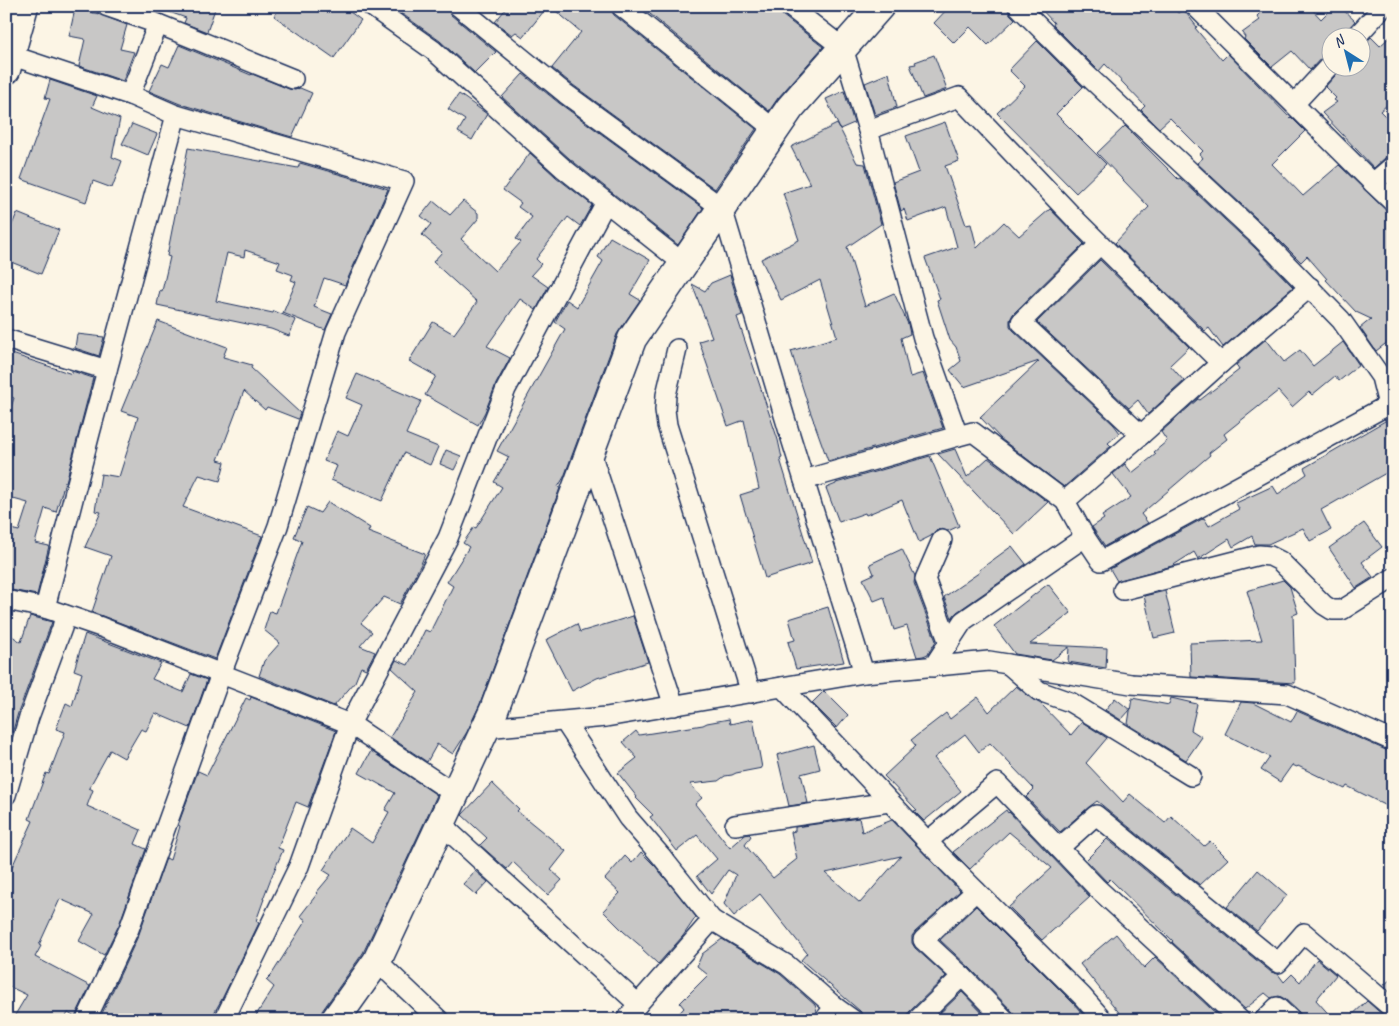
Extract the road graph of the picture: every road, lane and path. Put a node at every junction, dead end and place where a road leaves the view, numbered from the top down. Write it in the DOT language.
graph roads {
  1 [pos="24,6"];
  2 [pos="106,6"];
  3 [pos="371,6"];
  4 [pos="458,6"];
  5 [pos="620,6"];
  6 [pos="790,6"];
  7 [pos="880,6"];
  8 [pos="1018,6"];
  9 [pos="1384,6"];
  10 [pos="1205,10"];
  11 [pos="158,24"];
  12 [pos="1364,28"];
  13 [pos="843,48"];
  14 [pos="8,62"];
  15 [pos="1322,74"];
  16 [pos="293,79"];
  17 [pos="130,95"];
  18 [pos="1294,104"];
  19 [pos="176,114"];
  20 [pos="775,130"];
  21 [pos="868,130"];
  22 [pos="1393,166"];
  23 [pos="1374,183"];
  24 [pos="606,202"];
  25 [pos="1393,202"];
  26 [pos="722,208"];
  27 [pos="1100,244"];
  28 [pos="684,264"];
  29 [pos="1310,287"];
  30 [pos="6,339"];
  31 [pos="676,349"];
  32 [pos="1220,363"];
  33 [pos="106,370"];
  34 [pos="1391,407"];
  35 [pos="1141,435"];
  36 [pos="958,436"];
  37 [pos="590,450"];
  38 [pos="804,480"];
  39 [pos="1064,501"];
  40 [pos="1085,537"];
  41 [pos="942,540"];
  42 [pos="1393,578"];
  43 [pos="1124,590"];
  44 [pos="6,600"];
  45 [pos="45,608"];
  46 [pos="65,615"];
  47 [pos="948,643"];
  48 [pos="1008,664"];
  49 [pos="933,667"];
  50 [pos="864,673"];
  51 [pos="221,674"];
  52 [pos="782,687"];
  53 [pos="751,693"];
  54 [pos="674,706"];
  55 [pos="565,722"];
  56 [pos="350,724"];
  57 [pos="485,728"];
  58 [pos="1393,741"];
  59 [pos="1191,776"];
  60 [pos="454,794"];
  61 [pos="6,795"];
  62 [pos="889,802"];
  63 [pos="441,824"];
  64 [pos="735,825"];
  65 [pos="928,841"];
  66 [pos="1060,848"];
  67 [pos="976,891"];
  68 [pos="712,920"];
  69 [pos="377,961"];
  70 [pos="962,976"];
  71 [pos="638,1004"];
  72 [pos="1393,1009"];
  73 [pos="830,1013"];
  74 [pos="86,1020"];
  75 [pos="224,1020"];
  76 [pos="335,1020"];
  77 [pos="439,1020"];
  78 [pos="626,1020"];
  79 [pos="853,1020"];
  80 [pos="917,1020"];
  81 [pos="1005,1020"];
  82 [pos="1104,1020"];
  83 [pos="1240,1020"];
  84 [pos="1264,1020"];
  85 [pos="1291,1020"];
  1 -- 14 [label="street"];
  2 -- 11 [label="street"];
  3 -- 24 [label="street"];
  4 -- 26 [label="street"];
  5 -- 20 [label="street"];
  6 -- 13 [label="street"];
  7 -- 13 [label="street"];
  8 -- 29 [label="street"];
  9 -- 12 [label="street"];
  10 -- 18 [label="street"];
  11 -- 16 [label="street"];
  11 -- 17 [label="street"];
  13 -- 20 [label="street"];
  13 -- 21 [label="street"];
  14 -- 17 [label="street"];
  15 -- 18 [label="street"];
  17 -- 19 [label="street"];
  18 -- 23 [label="street"];
  19 -- 33 [label="street"];
  19 -- 51 [label="street"];
  20 -- 26 [label="street"];
  21 -- 27 [label="street"];
  21 -- 36 [label="street"];
  22 -- 23 [label="street"];
  23 -- 25 [label="street"];
  24 -- 28 [label="street"];
  24 -- 56 [label="street"];
  26 -- 28 [label="street"];
  26 -- 38 [label="street"];
  27 -- 32 [label="street"];
  27 -- 35 [label="street"];
  28 -- 37 [label="street"];
  29 -- 32 [label="street"];
  29 -- 34 [label="street"];
  30 -- 33 [label="street"];
  31 -- 53 [label="street"];
  32 -- 35 [label="street"];
  33 -- 45 [label="street"];
  34 -- 40 [label="street"];
  35 -- 39 [label="street"];
  36 -- 38 [label="street"];
  36 -- 39 [label="street"];
  37 -- 54 [label="street"];
  37 -- 57 [label="street"];
  38 -- 50 [label="street"];
  39 -- 40 [label="street"];
  40 -- 47 [label="street"];
  41 -- 47 [label="street"];
  42 -- 43 [label="street"];
  44 -- 45 [label="street"];
  45 -- 46 [label="street"];
  46 -- 51 [label="street"];
  46 -- 61 [label="street"];
  47 -- 49 [label="street"];
  48 -- 49 [label="street"];
  48 -- 58 [label="street"];
  48 -- 59 [label="street"];
  49 -- 50 [label="street"];
  50 -- 52 [label="street"];
  51 -- 56 [label="street"];
  51 -- 74 [label="street"];
  52 -- 53 [label="street"];
  52 -- 62 [label="street"];
  53 -- 54 [label="street"];
  54 -- 55 [label="street"];
  55 -- 57 [label="street"];
  55 -- 68 [label="street"];
  56 -- 60 [label="street"];
  56 -- 75 [label="street"];
  57 -- 60 [label="street"];
  60 -- 63 [label="street"];
  62 -- 64 [label="street"];
  62 -- 65 [label="street"];
  63 -- 69 [label="street"];
  63 -- 71 [label="street"];
  65 -- 66 [label="street"];
  65 -- 67 [label="street"];
  66 -- 72 [label="street"];
  66 -- 83 [label="street"];
  67 -- 70 [label="street"];
  67 -- 82 [label="street"];
  68 -- 71 [label="street"];
  68 -- 73 [label="street"];
  69 -- 76 [label="street"];
  69 -- 77 [label="street"];
  70 -- 80 [label="street"];
  70 -- 81 [label="street"];
  71 -- 78 [label="street"];
  73 -- 79 [label="street"];
  84 -- 85 [label="street"];
}
